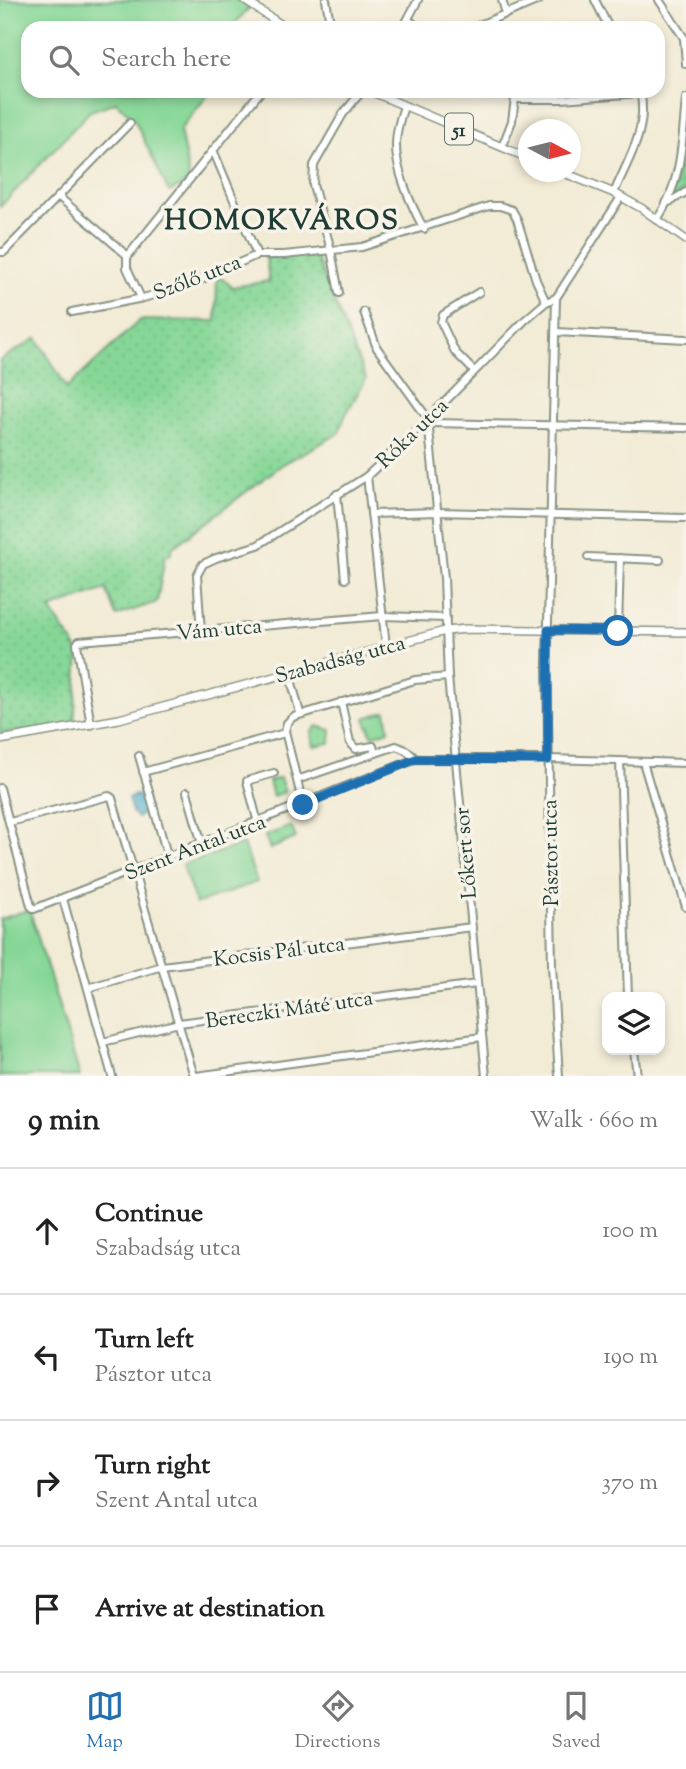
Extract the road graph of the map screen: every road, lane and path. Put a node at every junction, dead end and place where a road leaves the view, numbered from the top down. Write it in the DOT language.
graph roads {
  1 [pos="244,0"];
  2 [pos="326,0"];
  3 [pos="418,0"];
  4 [pos="502,0"];
  5 [pos="539,0"];
  6 [pos="595,0"];
  7 [pos="659,0"];
  8 [pos="506,14"];
  9 [pos="408,20"];
  10 [pos="493,20"];
  11 [pos="276,21"];
  12 [pos="330,21"];
  13 [pos="606,21"];
  14 [pos="685,40"];
  15 [pos="686,64"];
  16 [pos="255,98"];
  17 [pos="352,98"];
  18 [pos="356,98"];
  19 [pos="572,98"];
  20 [pos="641,98"];
  21 [pos="686,98"];
  22 [pos="390,99"];
  23 [pos="516,99"];
  24 [pos="349,105"];
  25 [pos="404,106"];
  26 [pos="130,123"];
  27 [pos="502,147"];
  28 [pos="213,150"];
  29 [pos="684,150"];
  30 [pos="518,154"];
  31 [pos="581,180"];
  32 [pos="686,192"];
  33 [pos="617,195"];
  34 [pos="59,197"];
  35 [pos="668,202"];
  36 [pos="657,220"];
  37 [pos="425,229"];
  38 [pos="686,240"];
  39 [pos="331,250"];
  40 [pos="0,252"];
  41 [pos="257,255"];
  42 [pos="128,256"];
  43 [pos="479,292"];
  44 [pos="339,293"];
  45 [pos="141,298"];
  46 [pos="556,298"];
  47 [pos="546,302"];
  48 [pos="72,312"];
  49 [pos="364,312"];
  50 [pos="556,332"];
  51 [pos="686,339"];
  52 [pos="474,372"];
  53 [pos="429,421"];
  54 [pos="554,425"];
  55 [pos="686,428"];
  56 [pos="367,476"];
  57 [pos="337,494"];
  58 [pos="438,512"];
  59 [pos="372,514"];
  60 [pos="551,514"];
  61 [pos="686,518"];
  62 [pos="588,557"];
  63 [pos="620,558"];
  64 [pos="660,560"];
  65 [pos="345,579"];
  66 [pos="382,616"];
  67 [pos="446,618"];
  68 [pos="548,630"];
  69 [pos="445,631"];
  70 [pos="618,631"];
  71 [pos="201,632"];
  72 [pos="686,632"];
  73 [pos="386,646"];
  74 [pos="289,673"];
  75 [pos="448,677"];
  76 [pos="341,702"];
  77 [pos="300,713"];
  78 [pos="91,725"];
  79 [pos="285,733"];
  80 [pos="0,740"];
  81 [pos="374,753"];
  82 [pos="139,756"];
  83 [pos="416,759"];
  84 [pos="456,759"];
  85 [pos="548,760"];
  86 [pos="620,761"];
  87 [pos="643,761"];
  88 [pos="686,763"];
  89 [pos="143,772"];
  90 [pos="274,773"];
  91 [pos="297,780"];
  92 [pos="0,788"];
  93 [pos="187,792"];
  94 [pos="303,805"];
  95 [pos="10,822"];
  96 [pos="258,823"];
  97 [pos="202,844"];
  98 [pos="168,858"];
  99 [pos="135,870"];
  100 [pos="63,899"];
  101 [pos="686,906"];
  102 [pos="472,927"];
  103 [pos="162,966"];
  104 [pos="477,984"];
  105 [pos="88,988"];
  106 [pos="628,992"];
  107 [pos="179,1023"];
  108 [pos="482,1037"];
  109 [pos="103,1042"];
  110 [pos="635,1055"];
  111 [pos="112,1076"];
  112 [pos="195,1076"];
  113 [pos="486,1076"];
  114 [pos="559,1076"];
  115 [pos="637,1076"];
  1 -- 11 [label="main road"];
  2 -- 12 [label="street"];
  3 -- 9 [label="street"];
  4 -- 8 [label="street"];
  5 -- 8 [label="street"];
  6 -- 13 [label="street"];
  7 -- 14 [label="street"];
  8 -- 10 [label="street"];
  14 -- 15 [label="street"];
  16 -- 28 [label="street"];
  17 -- 24 [label="street"];
  18 -- 24 [label="street"];
  19 -- 23 [label="street"];
  20 -- 33 [label="street"];
  21 -- 29 [label="street"];
  22 -- 25 [label="main road, 51"];
  23 -- 27 [label="street"];
  24 -- 39 [label="street"];
  25 -- 27 [label="main road, 51"];
  25 -- 37 [label="street"];
  26 -- 34 [label="street"];
  27 -- 30 [label="main road, 51"];
  28 -- 41 [label="street"];
  28 -- 42 [label="street"];
  29 -- 35 [label="street"];
  31 -- 33 [label="main road"];
  32 -- 35 [label="street"];
  33 -- 36 [label="main road"];
  33 -- 46 [label="street"];
  34 -- 40 [label="street"];
  34 -- 42 [label="street"];
  35 -- 36 [label="street"];
  36 -- 38 [label="main road"];
  37 -- 39 [label="street, Szőlő utca"];
  37 -- 47 [label="street, Szőlő utca"];
  39 -- 41 [label="street, Szőlő utca"];
  39 -- 44 [label="street"];
  41 -- 45 [label="street, Szőlő utca"];
  42 -- 45 [label="street"];
  43 -- 52 [label="street"];
  45 -- 48 [label="street, Szőlő utca"];
  46 -- 47 [label="street, Róka utca"];
  46 -- 50 [label="street, Pásztor utca"];
  47 -- 52 [label="street, Róka utca"];
  49 -- 53 [label="street"];
  50 -- 51 [label="street"];
  50 -- 54 [label="street, Pásztor utca"];
  52 -- 53 [label="street, Róka utca"];
  53 -- 54 [label="street"];
  53 -- 56 [label="street, Róka utca"];
  53 -- 58 [label="street, Lőkert sor"];
  54 -- 55 [label="street"];
  54 -- 60 [label="street, Pásztor utca"];
  56 -- 57 [label="street, Róka utca"];
  56 -- 59 [label="street"];
  57 -- 65 [label="street"];
  57 -- 71 [label="street, Róka utca"];
  58 -- 59 [label="street"];
  58 -- 60 [label="street"];
  58 -- 67 [label="street, Lőkert sor"];
  59 -- 66 [label="street"];
  60 -- 61 [label="street"];
  60 -- 68 [label="street, Pásztor utca"];
  62 -- 63 [label="street"];
  63 -- 64 [label="street"];
  63 -- 70 [label="street"];
  66 -- 67 [label="street, Vám utca"];
  66 -- 71 [label="street, Vám utca"];
  66 -- 73 [label="street"];
  67 -- 69 [label="street, Lőkert sor"];
  68 -- 69 [label="main road, Szabadság utca"];
  68 -- 70 [label="main road, Szabadság utca"];
  68 -- 85 [label="street, Pásztor utca"];
  69 -- 73 [label="main road, Szabadság utca"];
  69 -- 75 [label="street, Lőkert sor"];
  70 -- 72 [label="main road, Szabadság utca"];
  71 -- 78 [label="street, Vám utca"];
  73 -- 74 [label="main road, Szabadság utca"];
  74 -- 77 [label="street"];
  74 -- 78 [label="main road, Szabadság utca"];
  75 -- 76 [label="street"];
  75 -- 84 [label="street, Lőkert sor"];
  76 -- 77 [label="street"];
  76 -- 81 [label="street"];
  77 -- 79 [label="street"];
  78 -- 80 [label="main road, Szabadság utca"];
  79 -- 89 [label="street"];
  79 -- 91 [label="street"];
  81 -- 83 [label="street"];
  81 -- 91 [label="street"];
  82 -- 89 [label="street"];
  83 -- 84 [label="street, Szent Antal utca"];
  83 -- 94 [label="street, Szent Antal utca"];
  84 -- 85 [label="street, Szent Antal utca"];
  84 -- 102 [label="street, Lőkert sor"];
  85 -- 86 [label="street, Szent Antal utca"];
  85 -- 114 [label="street, Pásztor utca"];
  86 -- 87 [label="street, Szent Antal utca"];
  86 -- 106 [label="street"];
  87 -- 88 [label="street, Szent Antal utca"];
  87 -- 101 [label="street"];
  89 -- 98 [label="street"];
  90 -- 96 [label="street"];
  91 -- 94 [label="street"];
  92 -- 95 [label="street"];
  93 -- 97 [label="street"];
  94 -- 96 [label="street, Szent Antal utca"];
  95 -- 99 [label="street"];
  95 -- 100 [label="street, Szent Antal utca"];
  96 -- 97 [label="street, Szent Antal utca"];
  97 -- 98 [label="street, Szent Antal utca"];
  98 -- 99 [label="street, Szent Antal utca"];
  99 -- 100 [label="street, Szent Antal utca"];
  99 -- 103 [label="street"];
  100 -- 105 [label="street"];
  102 -- 103 [label="street, Kocsis Pál utca"];
  102 -- 104 [label="street, Lőkert sor"];
  103 -- 105 [label="street, Kocsis Pál utca"];
  103 -- 107 [label="street"];
  104 -- 107 [label="street, Bereczki Máté utca"];
  104 -- 108 [label="street, Lőkert sor"];
  105 -- 109 [label="street"];
  107 -- 109 [label="street, Bereczki Máté utca"];
  107 -- 112 [label="street"];
  108 -- 112 [label="street"];
  108 -- 113 [label="street, Lőkert sor"];
  109 -- 111 [label="street"];
  110 -- 115 [label="street"];
}
